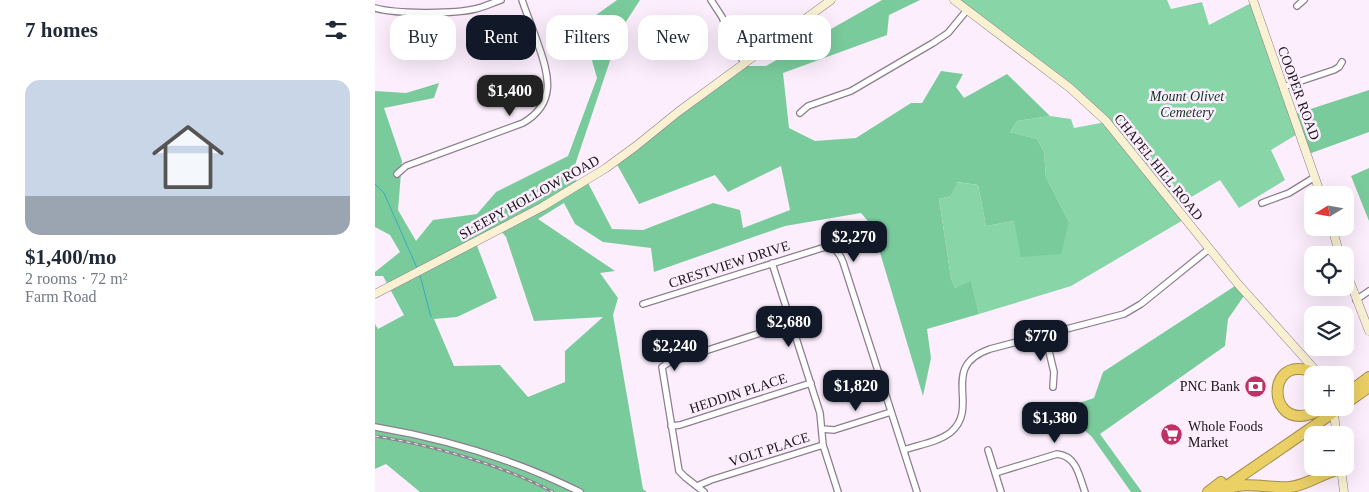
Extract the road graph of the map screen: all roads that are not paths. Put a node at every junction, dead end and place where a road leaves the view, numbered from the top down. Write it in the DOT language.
graph roads {
  1 [pos="501,0"];
  2 [pos="522,0"];
  3 [pos="711,0"];
  4 [pos="831,0"];
  5 [pos="954,0"];
  6 [pos="1253,0"];
  7 [pos="1304,0"];
  8 [pos="1297,6"];
  9 [pos="375,8"];
  10 [pos="967,10"];
  11 [pos="1342,62"];
  12 [pos="745,64"];
  13 [pos="1283,87"];
  14 [pos="800,113"];
  15 [pos="397,174"];
  16 [pos="1315,177"];
  17 [pos="1318,186"];
  18 [pos="1262,203"];
  19 [pos="1209,249"];
  20 [pos="772,263"];
  21 [pos="1369,291"];
  22 [pos="375,294"];
  23 [pos="1354,294"];
  24 [pos="1356,300"];
  25 [pos="643,304"];
  26 [pos="791,323"];
  27 [pos="1369,331"];
  28 [pos="1045,335"];
  29 [pos="1311,366"];
  30 [pos="1304,370"];
  31 [pos="1369,377"];
  32 [pos="811,383"];
  33 [pos="1053,387"];
  34 [pos="1356,387"];
  35 [pos="1369,387"];
  36 [pos="1354,398"];
  37 [pos="891,412"];
  38 [pos="1304,415"];
  39 [pos="1320,416"];
  40 [pos="1321,416"];
  41 [pos="671,426"];
  42 [pos="375,427"];
  43 [pos="822,430"];
  44 [pos="823,444"];
  45 [pos="904,450"];
  46 [pos="987,450"];
  47 [pos="995,474"];
  48 [pos="1320,476"];
  49 [pos="1342,476"];
  50 [pos="697,486"];
  51 [pos="580,492"];
  52 [pos="704,492"];
  53 [pos="838,492"];
  54 [pos="917,492"];
  55 [pos="1001,492"];
  56 [pos="1085,492"];
  57 [pos="1208,492"];
  58 [pos="1218,492"];
  59 [pos="1222,492"];
  60 [pos="1344,492"];
  1 -- 9 [label="street"];
  2 -- 15 [label="street"];
  3 -- 12 [label="street"];
  4 -- 12 [label="street, SLEEPY HOLLOW ROAD"];
  5 -- 10 [label="street, CHAPEL HILL ROAD"];
  6 -- 13 [label="street, COOPER ROAD"];
  7 -- 8 [label="street"];
  10 -- 14 [label="street"];
  10 -- 19 [label="street, CHAPEL HILL ROAD"];
  11 -- 13 [label="street"];
  12 -- 22 [label="street, SLEEPY HOLLOW ROAD"];
  13 -- 16 [label="street, COOPER ROAD"];
  16 -- 17 [label="street, COOPER ROAD"];
  16 -- 18 [label="street"];
  19 -- 28 [label="street"];
  19 -- 29 [label="street, CHAPEL HILL ROAD"];
  20 -- 25 [label="street, CRESTVIEW DRIVE"];
  20 -- 26 [label="street"];
  20 -- 37 [label="street, CRESTVIEW DRIVE"];
  21 -- 24 [label="street"];
  23 -- 24 [label="street"];
  24 -- 27 [label="street"];
  26 -- 32 [label="street"];
  26 -- 41 [label="street"];
  28 -- 33 [label="street"];
  28 -- 45 [label="street"];
  30 -- 38 [label="highway"];
  31 -- 34 [label="highway"];
  32 -- 41 [label="street, HEDDIN PLACE"];
  32 -- 43 [label="street"];
  35 -- 36 [label="highway"];
  37 -- 43 [label="street, VOLT PLACE"];
  37 -- 45 [label="street, CRESTVIEW DRIVE"];
  39 -- 57 [label="highway"];
  40 -- 58 [label="highway"];
  41 -- 50 [label="street"];
  42 -- 51 [label="street"];
  43 -- 44 [label="street, VOLT PLACE"];
  44 -- 50 [label="street, VOLT PLACE"];
  44 -- 53 [label="street"];
  45 -- 54 [label="street, CRESTVIEW DRIVE"];
  46 -- 47 [label="street"];
  47 -- 55 [label="street"];
  47 -- 56 [label="street"];
  48 -- 59 [label="highway"];
  49 -- 60 [label="street"];
  50 -- 52 [label="street"];
}
